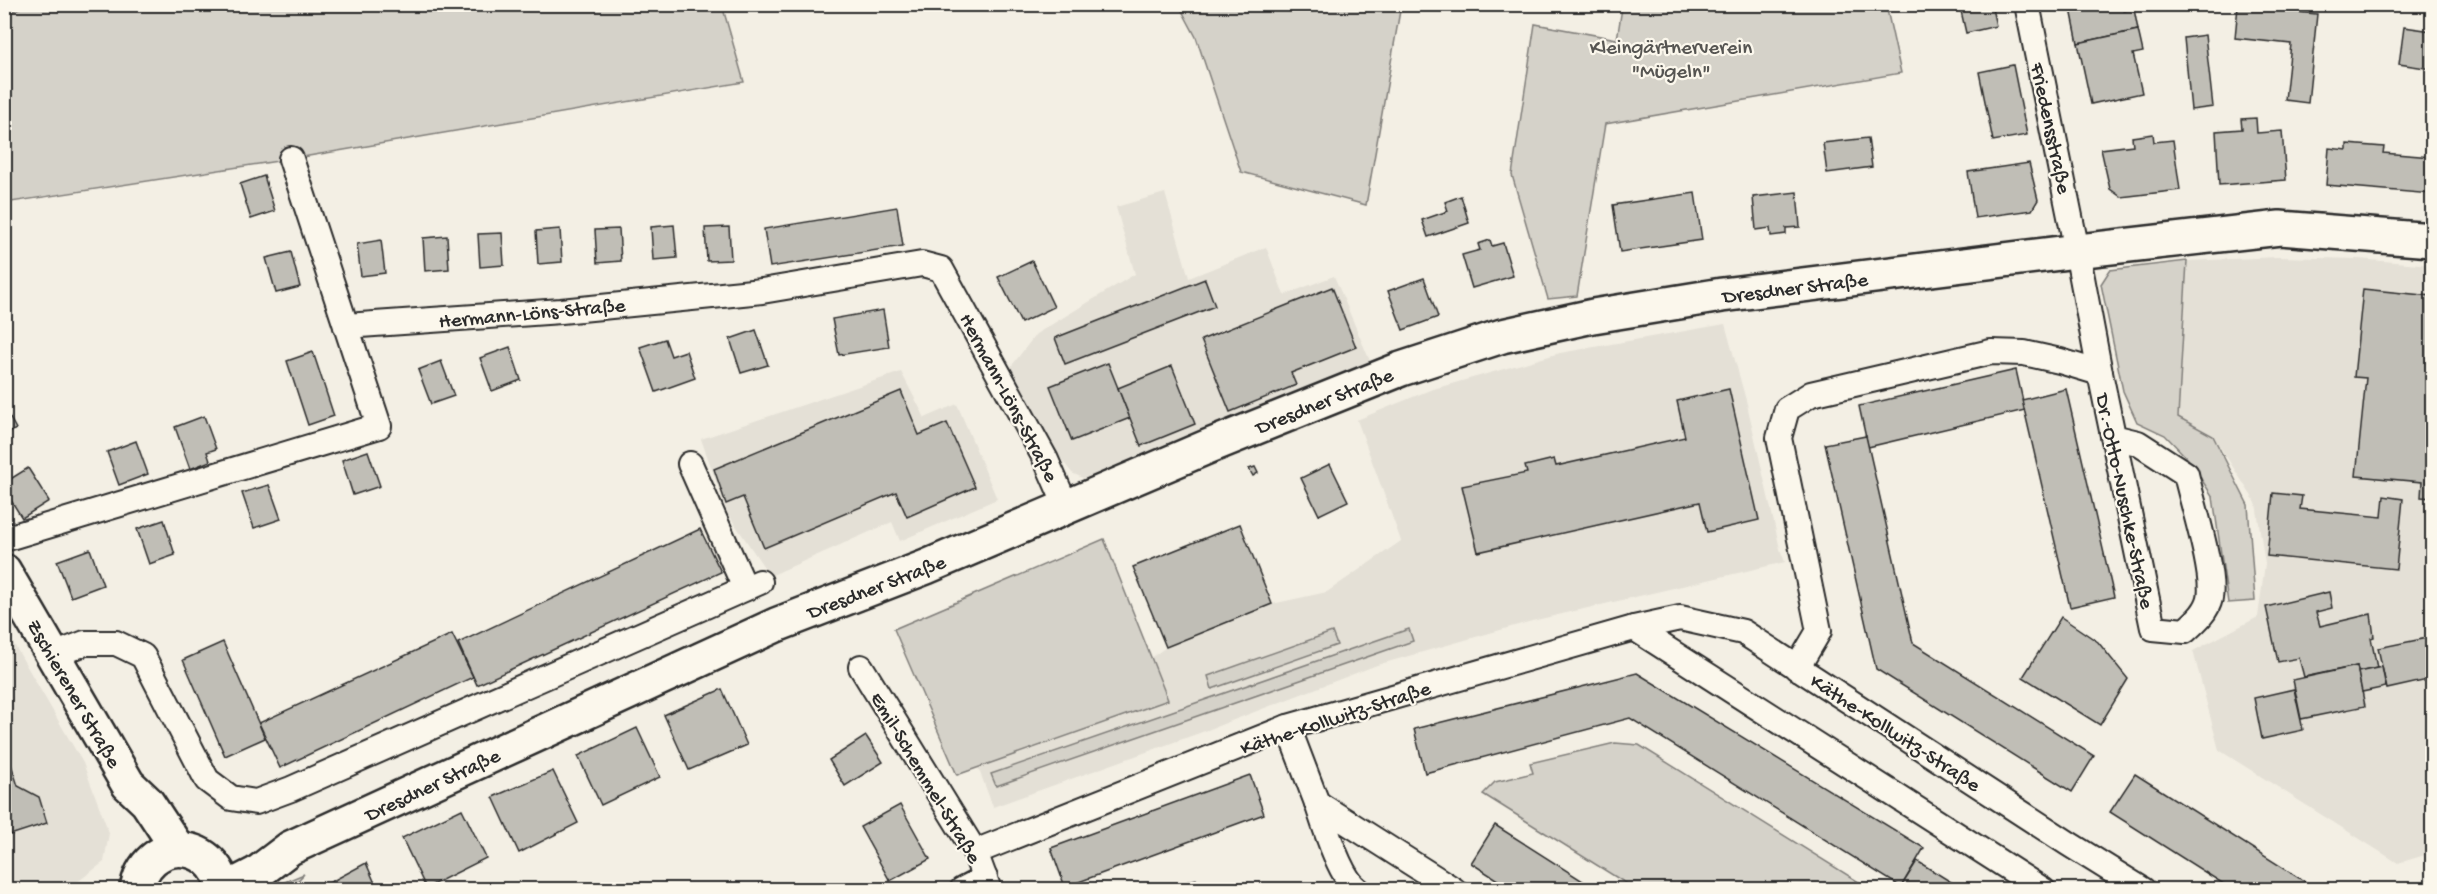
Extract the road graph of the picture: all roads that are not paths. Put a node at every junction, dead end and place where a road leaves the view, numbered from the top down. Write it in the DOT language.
graph roads {
  1 [pos="2027,4"];
  2 [pos="291,159"];
  3 [pos="2433,240"];
  4 [pos="2078,251"];
  5 [pos="346,326"];
  6 [pos="2100,374"];
  7 [pos="2113,437"];
  8 [pos="690,464"];
  9 [pos="1067,508"];
  10 [pos="4,539"];
  11 [pos="4,570"];
  12 [pos="1634,628"];
  13 [pos="54,655"];
  14 [pos="861,667"];
  15 [pos="1797,668"];
  16 [pos="1288,727"];
  17 [pos="1317,802"];
  18 [pos="975,852"];
  19 [pos="145,875"];
  20 [pos="221,881"];
  21 [pos="987,884"];
  22 [pos="962,890"];
  23 [pos="1358,890"];
  24 [pos="1454,890"];
  25 [pos="2043,890"];
  26 [pos="2144,890"];
  1 -- 4 [label="street, Friedensstraße"];
  2 -- 5 [label="street"];
  3 -- 4 [label="street, Dresdner Straße"];
  4 -- 6 [label="street, Dr.-Otto-Nuschke-Straße"];
  4 -- 9 [label="street, Dresdner Straße"];
  5 -- 9 [label="street, Hermann-Löns-Straße"];
  5 -- 10 [label="street"];
  6 -- 7 [label="street, Dr.-Otto-Nuschke-Straße"];
  6 -- 15 [label="street, Dr.-Otto-Nuschke-Straße"];
  7 -- 7 [label="street, Dr.-Otto-Nuschke-Straße"];
  8 -- 13 [label="street"];
  9 -- 20 [label="street, Dresdner Straße"];
  11 -- 13 [label="street, Zschierener Straße"];
  12 -- 15 [label="street, Käthe-Kollwitz-Straße"];
  12 -- 16 [label="street, Käthe-Kollwitz-Straße"];
  12 -- 25 [label="street"];
  13 -- 19 [label="street, Zschierener Straße"];
  14 -- 18 [label="street, Emil-Schemmel-Straße"];
  15 -- 26 [label="street, Käthe-Kollwitz-Straße"];
  16 -- 17 [label="street"];
  16 -- 18 [label="street, Käthe-Kollwitz-Straße"];
  17 -- 23 [label="street"];
  17 -- 24 [label="street"];
  18 -- 21 [label="street, Emil-Schemmel-Straße"];
  19 -- 20 [label="street"];
  21 -- 22 [label="street"];
}
